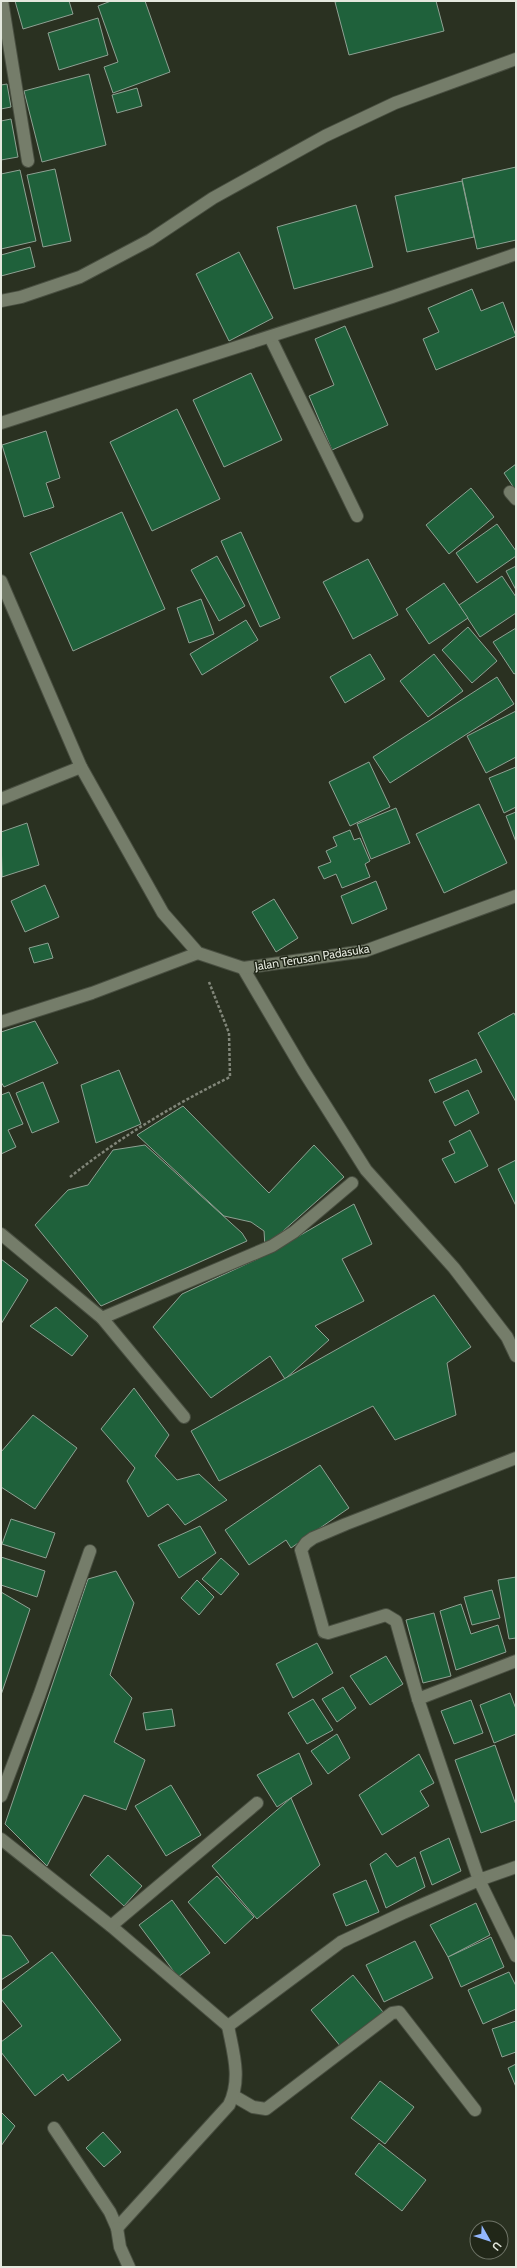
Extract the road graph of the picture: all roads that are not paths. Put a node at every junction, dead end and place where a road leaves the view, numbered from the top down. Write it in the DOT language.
graph roads {
  1 [pos="2,1"];
  2 [pos="516,59"];
  3 [pos="28,161"];
  4 [pos="516,254"];
  5 [pos="1,301"];
  6 [pos="270,337"];
  7 [pos="1,423"];
  8 [pos="357,516"];
  9 [pos="1,581"];
  10 [pos="81,767"];
  11 [pos="1,799"];
  12 [pos="516,896"];
  13 [pos="198,953"];
  14 [pos="243,968"];
  15 [pos="1,1022"];
  16 [pos="352,1183"];
  17 [pos="1,1234"];
  18 [pos="102,1318"];
  19 [pos="516,1356"];
  20 [pos="184,1417"];
  21 [pos="516,1458"];
  22 [pos="90,1551"];
  23 [pos="516,1661"];
  24 [pos="418,1699"];
  25 [pos="1,1796"];
  26 [pos="257,1803"];
  27 [pos="1,1839"];
  28 [pos="516,1867"];
  29 [pos="479,1880"];
  30 [pos="111,1926"];
  31 [pos="516,1956"];
  32 [pos="228,2026"];
  33 [pos="234,2096"];
  34 [pos="475,2110"];
  35 [pos="54,2128"];
  36 [pos="117,2228"];
  37 [pos="128,2267"];
  1 -- 3 [label="street"];
  2 -- 5 [label="street"];
  4 -- 6 [label="street"];
  6 -- 7 [label="street"];
  6 -- 8 [label="street"];
  9 -- 10 [label="street"];
  10 -- 11 [label="street"];
  10 -- 13 [label="street"];
  12 -- 14 [label="street, Jalan Terusan Padasuka"];
  13 -- 14 [label="street, Jalan Terusan Padasuka"];
  13 -- 15 [label="street"];
  14 -- 19 [label="street"];
  16 -- 18 [label="street"];
  17 -- 18 [label="street"];
  18 -- 20 [label="street"];
  21 -- 24 [label="street"];
  22 -- 25 [label="street"];
  23 -- 24 [label="street"];
  24 -- 29 [label="street"];
  26 -- 30 [label="street"];
  27 -- 30 [label="street"];
  28 -- 29 [label="street"];
  29 -- 31 [label="street"];
  29 -- 32 [label="street"];
  30 -- 32 [label="street"];
  32 -- 33 [label="street"];
  33 -- 34 [label="street"];
  33 -- 36 [label="street"];
  35 -- 36 [label="street"];
  36 -- 37 [label="street"];
}
